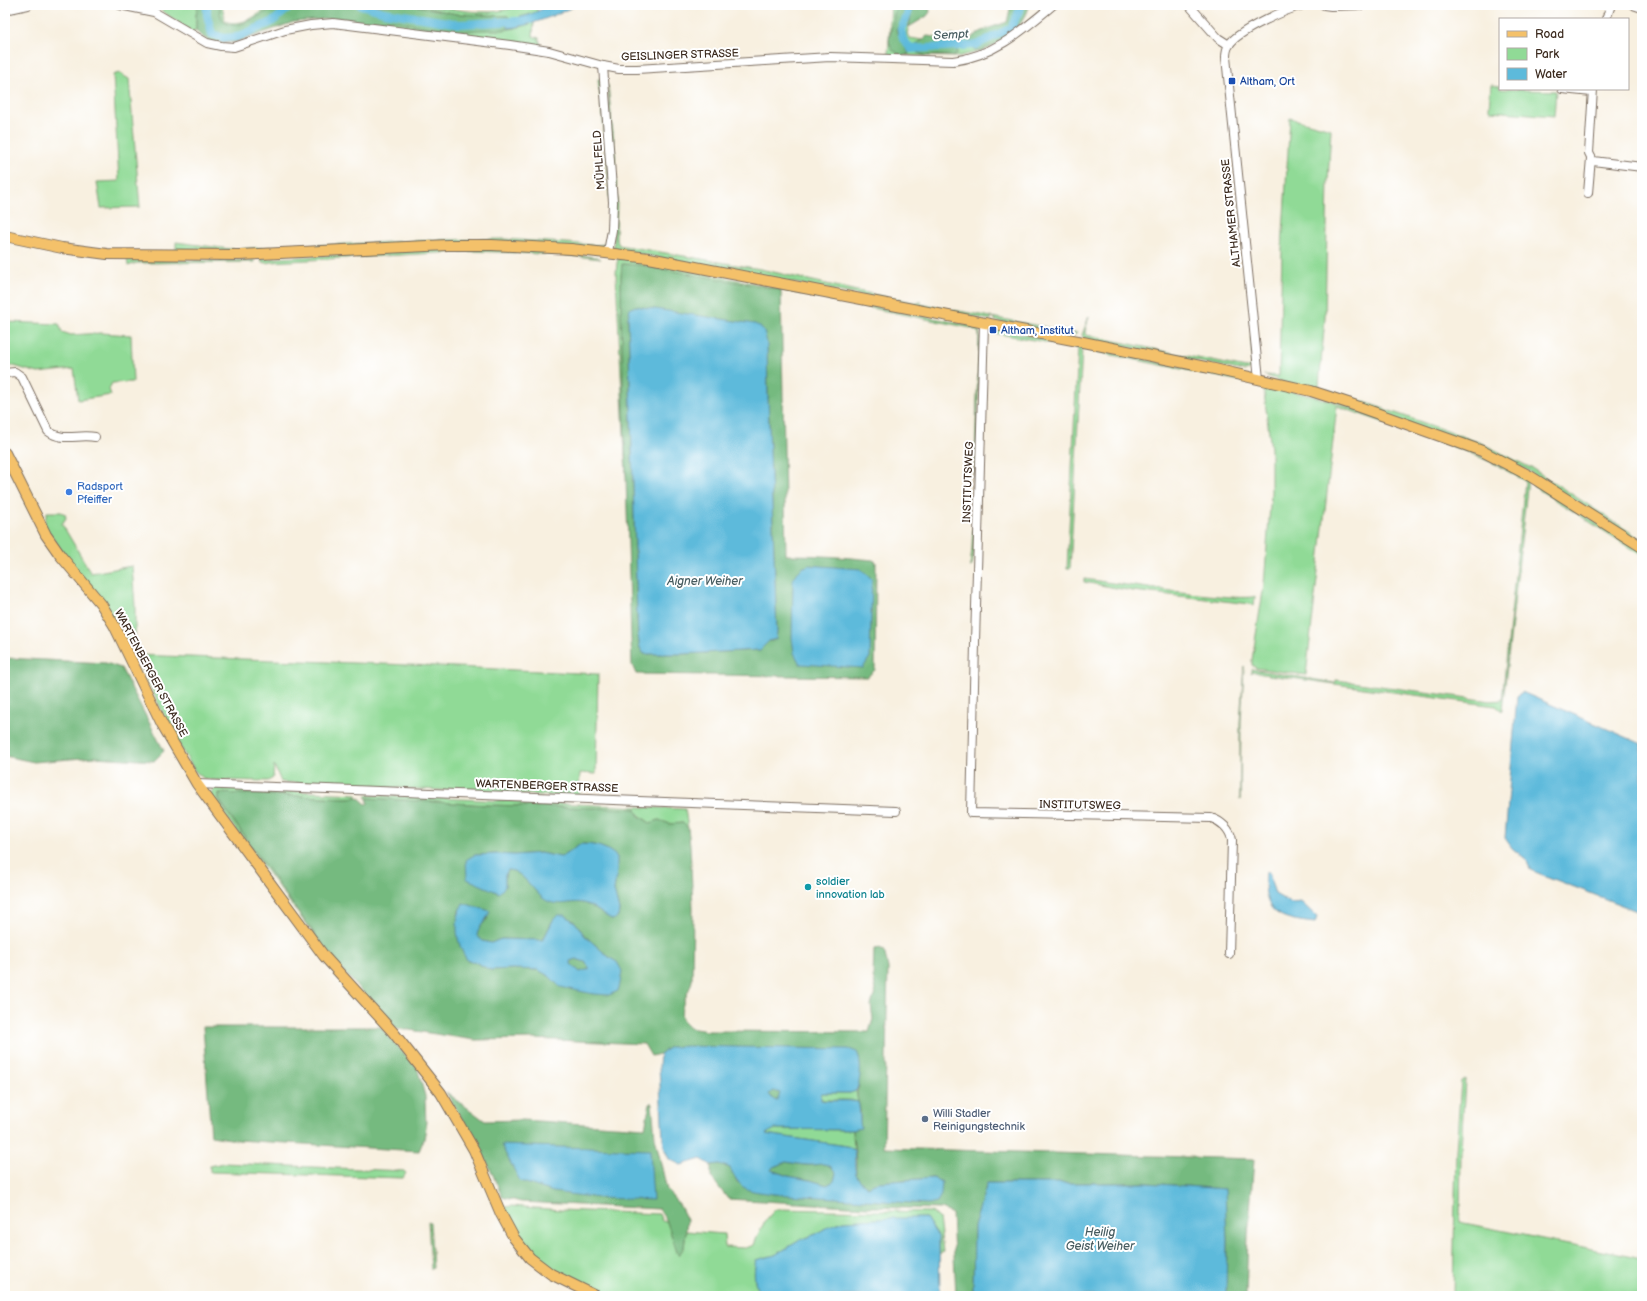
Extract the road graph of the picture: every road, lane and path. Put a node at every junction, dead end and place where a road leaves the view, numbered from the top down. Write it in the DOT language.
graph roads {
  1 [pos="28,5"];
  2 [pos="120,5"];
  3 [pos="1053,5"];
  4 [pos="1189,5"];
  5 [pos="1303,5"];
  6 [pos="1324,5"];
  7 [pos="1362,5"];
  8 [pos="1611,5"];
  9 [pos="1633,5"];
  10 [pos="1642,8"];
  11 [pos="5,10"];
  12 [pos="1606,18"];
  13 [pos="1229,45"];
  14 [pos="603,66"];
  15 [pos="1592,90"];
  16 [pos="1590,158"];
  17 [pos="1642,167"];
  18 [pos="1588,193"];
  19 [pos="5,236"];
  20 [pos="608,252"];
  21 [pos="984,323"];
  22 [pos="5,373"];
  23 [pos="1259,379"];
  24 [pos="94,437"];
  25 [pos="5,453"];
  26 [pos="1642,547"];
  27 [pos="198,784"];
  28 [pos="896,812"];
  29 [pos="1229,954"];
  30 [pos="596,1296"];
  1 -- 11 [label="street"];
  2 -- 14 [label="street, GEISLINGER STRASSE"];
  3 -- 14 [label="street, GEISLINGER STRASSE"];
  4 -- 13 [label="street"];
  5 -- 13 [label="street"];
  6 -- 7 [label="street"];
  8 -- 12 [label="street"];
  9 -- 10 [label="street"];
  13 -- 23 [label="street, ALTHAMER STRASSE"];
  14 -- 20 [label="street, MÜHLFELD"];
  15 -- 16 [label="street"];
  16 -- 17 [label="street"];
  16 -- 18 [label="street"];
  19 -- 20 [label="main road"];
  20 -- 21 [label="main road"];
  21 -- 23 [label="main road"];
  21 -- 29 [label="street, INSTITUTSWEG"];
  22 -- 24 [label="street"];
  23 -- 26 [label="main road"];
  25 -- 27 [label="main road, WARTENBERGER STRASSE"];
  27 -- 28 [label="street, WARTENBERGER STRASSE"];
  27 -- 30 [label="main road, WARTENBERGER STRASSE"];
}
